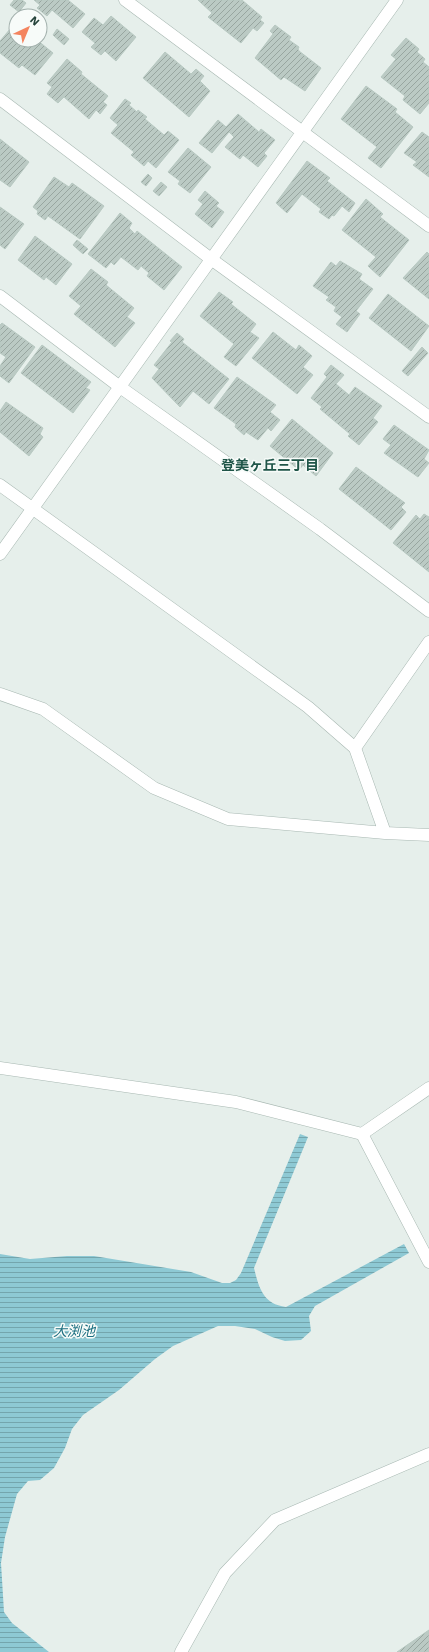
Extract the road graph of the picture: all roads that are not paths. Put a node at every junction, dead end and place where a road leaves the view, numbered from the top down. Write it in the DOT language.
graph roads {
  1 [pos="125,0"];
  2 [pos="397,0"];
  3 [pos="0,99"];
  4 [pos="303,132"];
  5 [pos="429,226"];
  6 [pos="210,259"];
  7 [pos="0,296"];
  8 [pos="120,387"];
  9 [pos="429,417"];
  10 [pos="0,486"];
  11 [pos="32,510"];
  12 [pos="0,554"];
  13 [pos="429,611"];
  14 [pos="429,642"];
  15 [pos="0,694"];
  16 [pos="355,748"];
  17 [pos="385,833"];
  18 [pos="429,835"];
  19 [pos="0,1068"];
  20 [pos="429,1088"];
  21 [pos="362,1134"];
  22 [pos="429,1262"];
  23 [pos="429,1454"];
  24 [pos="181,1652"];
  1 -- 4 [label="street"];
  2 -- 4 [label="street"];
  3 -- 6 [label="street"];
  4 -- 5 [label="street"];
  4 -- 6 [label="street"];
  6 -- 8 [label="street"];
  6 -- 9 [label="street"];
  7 -- 8 [label="street"];
  8 -- 11 [label="street"];
  8 -- 13 [label="street"];
  10 -- 11 [label="street"];
  11 -- 12 [label="street"];
  11 -- 16 [label="street"];
  14 -- 16 [label="street"];
  15 -- 17 [label="street"];
  16 -- 17 [label="street"];
  17 -- 18 [label="street"];
  19 -- 21 [label="street"];
  20 -- 21 [label="street"];
  21 -- 22 [label="street"];
  23 -- 24 [label="street"];
}
